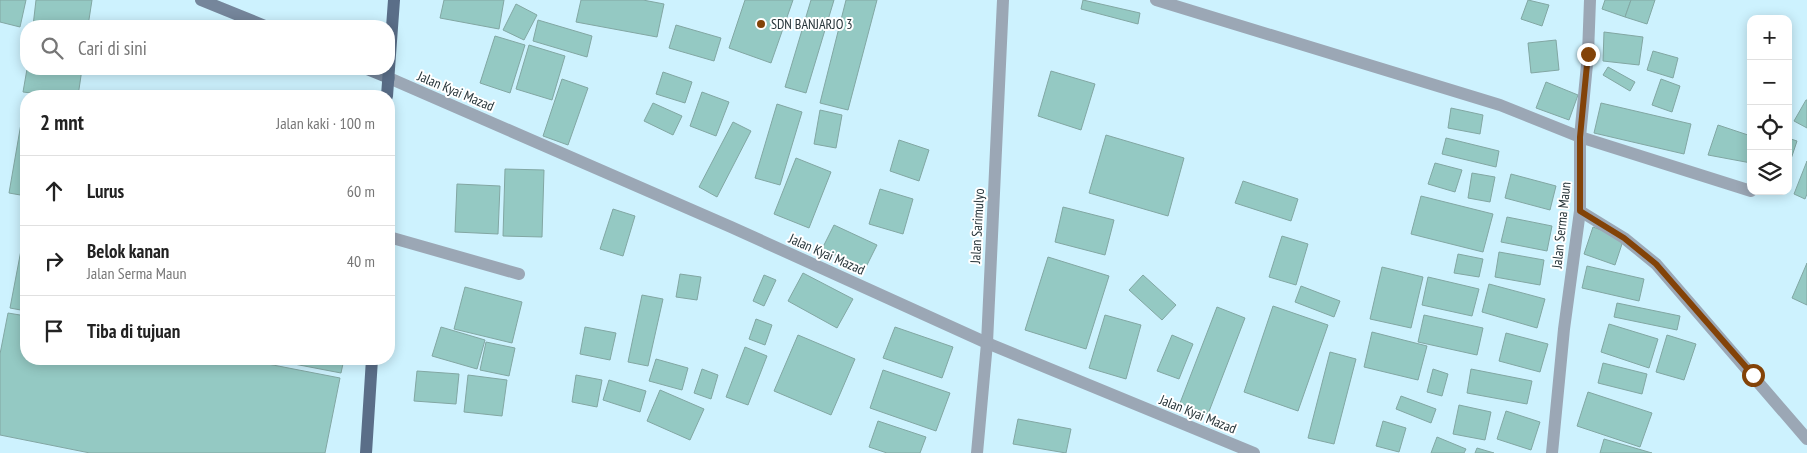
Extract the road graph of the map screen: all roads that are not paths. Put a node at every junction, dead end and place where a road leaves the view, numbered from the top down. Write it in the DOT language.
graph roads {
  1 [pos="201,0"];
  2 [pos="394,0"];
  3 [pos="1003,0"];
  4 [pos="1156,0"];
  5 [pos="1590,0"];
  6 [pos="250,20"];
  7 [pos="393,20"];
  8 [pos="382,75"];
  9 [pos="389,75"];
  10 [pos="389,78"];
  11 [pos="388,90"];
  12 [pos="1580,137"];
  13 [pos="1747,189"];
  14 [pos="1580,211"];
  15 [pos="395,239"];
  16 [pos="519,274"];
  17 [pos="987,343"];
  18 [pos="372,365"];
  19 [pos="1807,439"];
  20 [pos="366,453"];
  21 [pos="976,453"];
  22 [pos="1254,453"];
  23 [pos="1552,453"];
  1 -- 6 [label="main road"];
  2 -- 7 [label="main road"];
  3 -- 17 [label="street, Jalan Sarimulyo"];
  4 -- 12 [label="street"];
  5 -- 12 [label="street, Jalan Serma Maun"];
  8 -- 10 [label="main road"];
  9 -- 10 [label="main road"];
  10 -- 11 [label="main road"];
  10 -- 17 [label="street, Jalan Kyai Mazad"];
  12 -- 13 [label="street"];
  12 -- 14 [label="street, Jalan Serma Maun"];
  14 -- 19 [label="street"];
  14 -- 23 [label="street, Jalan Serma Maun"];
  15 -- 16 [label="street"];
  17 -- 21 [label="street, Jalan Sarimulyo"];
  17 -- 22 [label="street, Jalan Kyai Mazad"];
  18 -- 20 [label="main road"];
}
